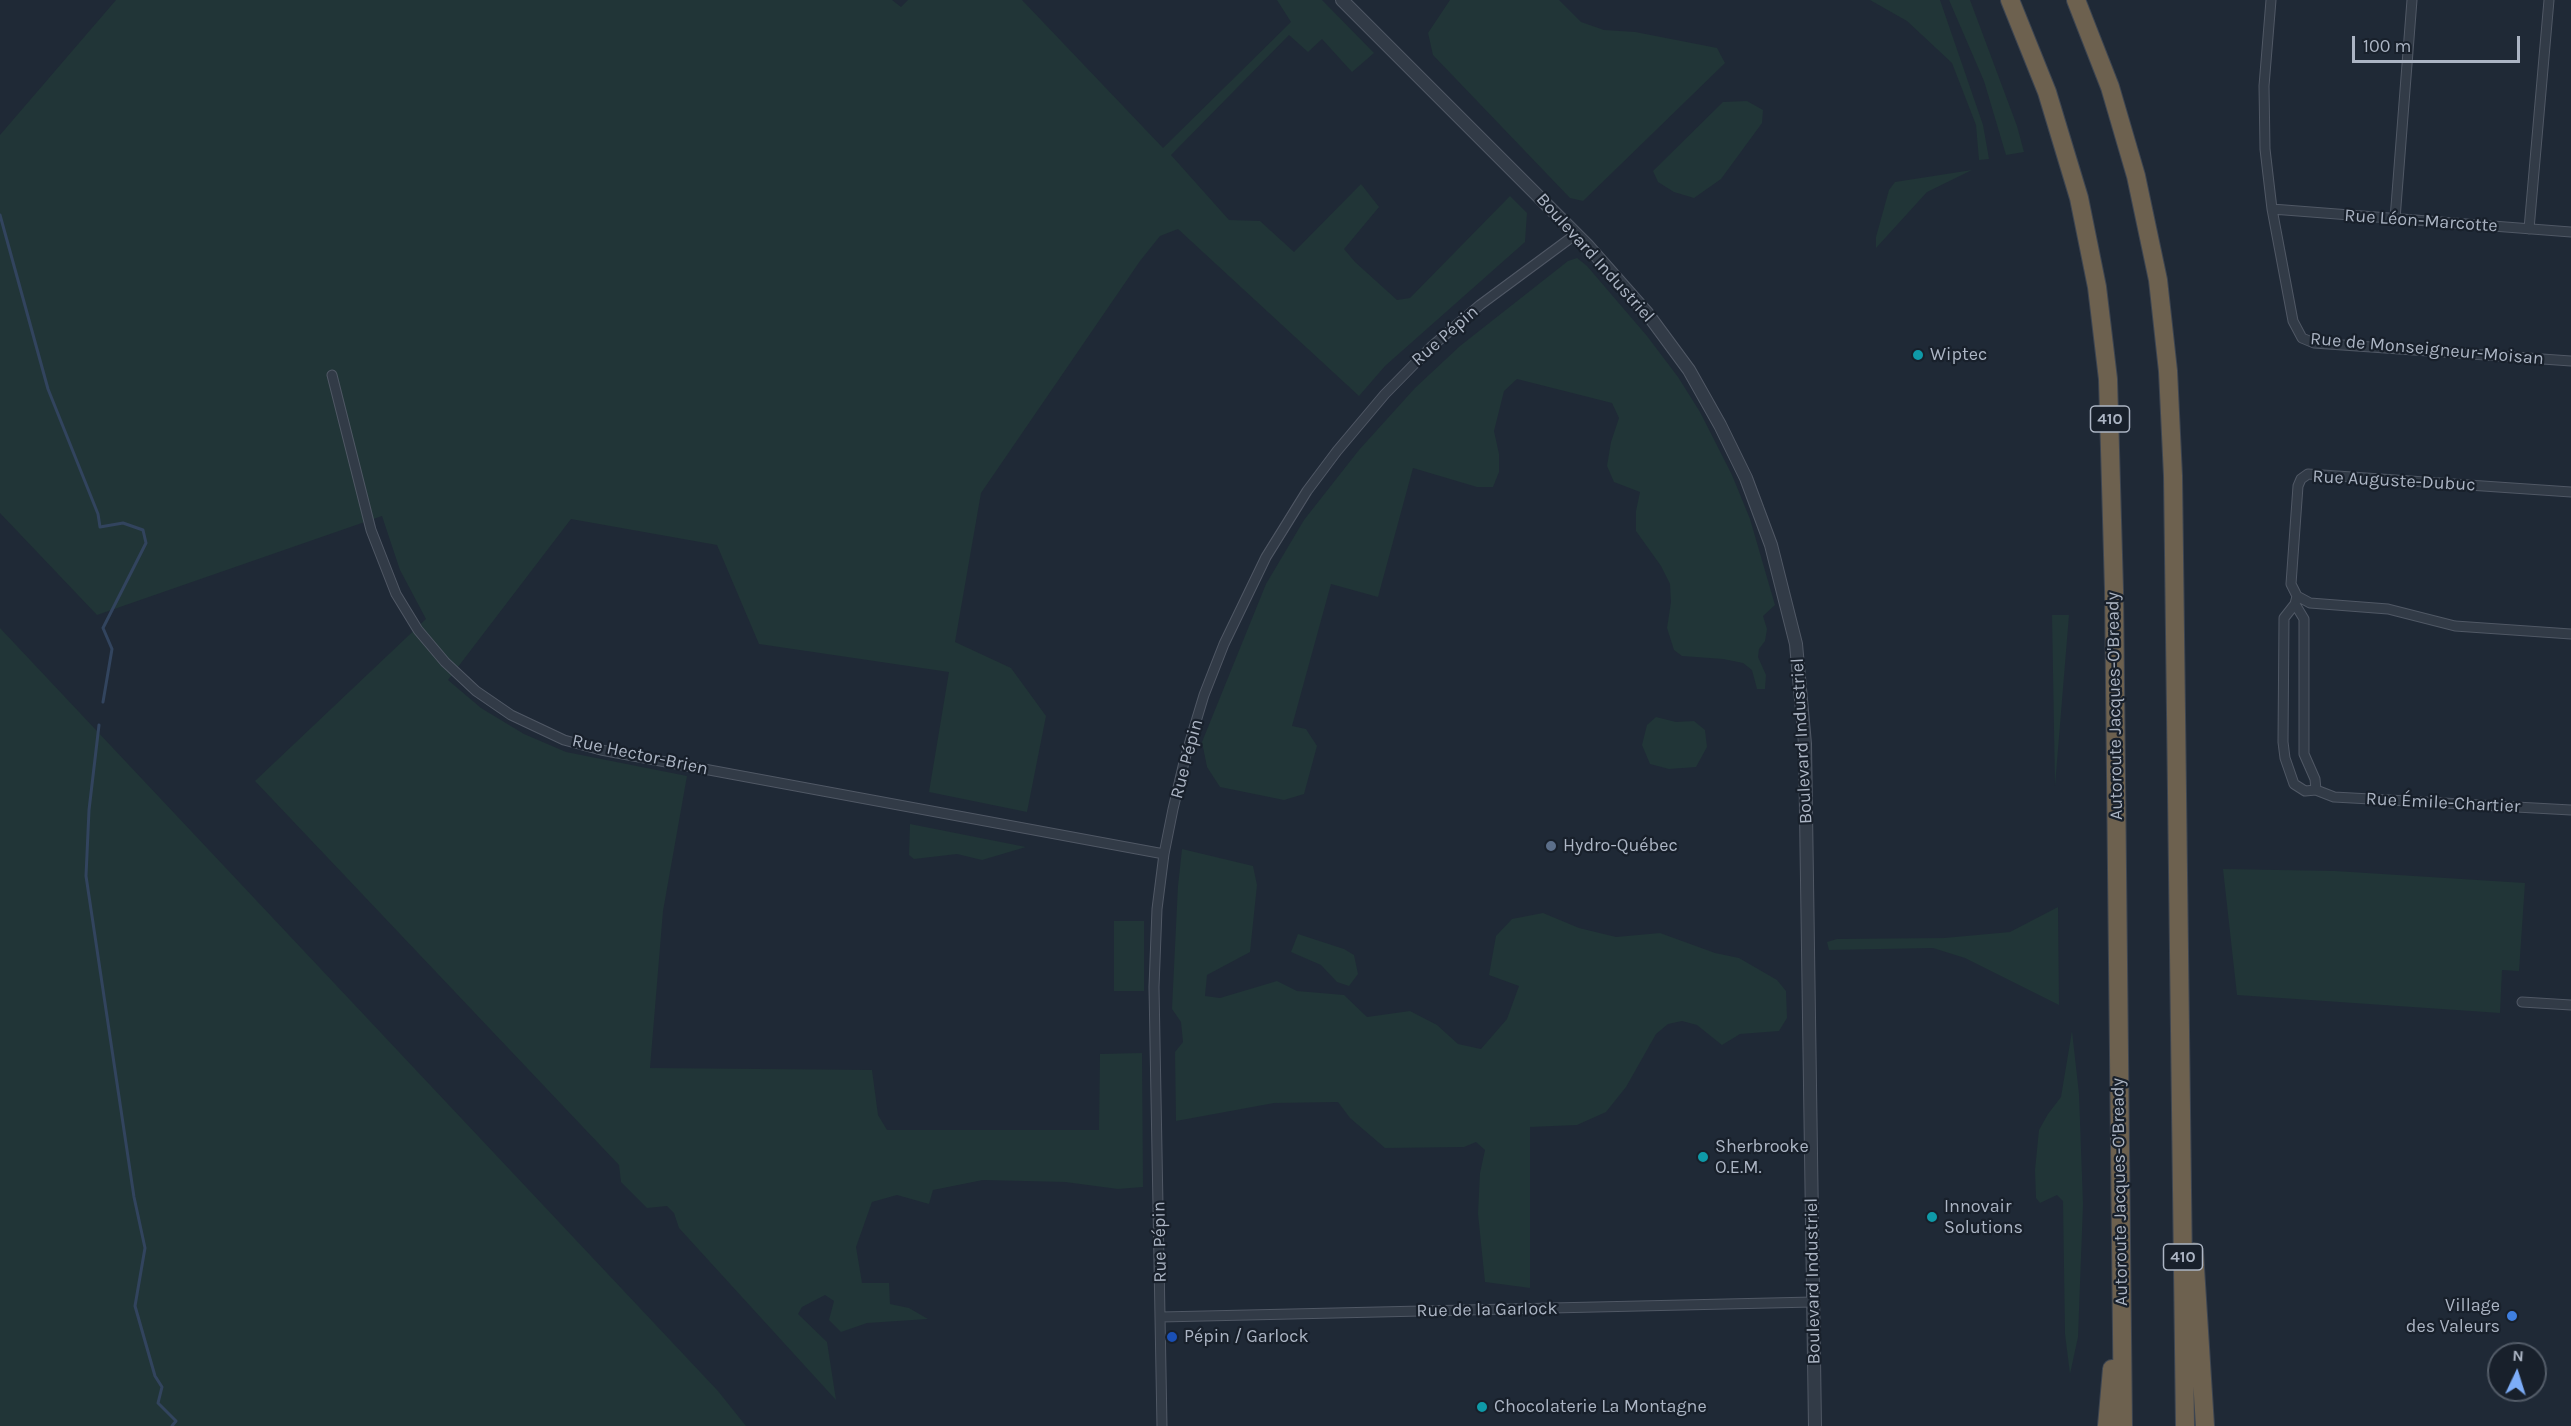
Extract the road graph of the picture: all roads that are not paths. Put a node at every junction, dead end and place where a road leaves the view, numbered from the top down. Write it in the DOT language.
graph roads {
  1 [pos="1342,0"];
  2 [pos="2010,0"];
  3 [pos="2076,0"];
  4 [pos="2271,0"];
  5 [pos="2412,0"];
  6 [pos="2548,0"];
  7 [pos="2272,209"];
  8 [pos="2395,219"];
  9 [pos="2529,229"];
  10 [pos="2571,232"];
  11 [pos="1576,234"];
  12 [pos="2571,361"];
  13 [pos="332,375"];
  14 [pos="2571,492"];
  15 [pos="2296,600"];
  16 [pos="2571,634"];
  17 [pos="2316,790"];
  18 [pos="2571,810"];
  19 [pos="1164,854"];
  20 [pos="2522,1002"];
  21 [pos="2571,1005"];
  22 [pos="2181,1088"];
  23 [pos="2121,1272"];
  24 [pos="1813,1302"];
  25 [pos="1161,1317"];
  26 [pos="1162,1426"];
  27 [pos="1815,1426"];
  28 [pos="2107,1426"];
  29 [pos="2123,1426"];
  30 [pos="2185,1426"];
  31 [pos="2205,1426"];
  1 -- 11 [label="street, Boulevard Industriel"];
  2 -- 23 [label="highway, Autoroute Jacques-O'Bready / 410"];
  3 -- 22 [label="highway, 410"];
  4 -- 7 [label="street, Rue de Monseigneur-Moisan"];
  5 -- 8 [label="street"];
  6 -- 9 [label="street"];
  7 -- 8 [label="street, Rue Léon-Marcotte"];
  7 -- 12 [label="street, Rue de Monseigneur-Moisan"];
  8 -- 9 [label="street, Rue Léon-Marcotte"];
  9 -- 10 [label="street, Rue Léon-Marcotte"];
  11 -- 19 [label="street, Rue Pépin"];
  11 -- 24 [label="street, Boulevard Industriel"];
  13 -- 19 [label="street, Rue Hector-Brien"];
  14 -- 15 [label="street, Rue Auguste-Dubuc"];
  15 -- 16 [label="street"];
  15 -- 17 [label="street"];
  15 -- 17 [label="street, Rue Émile-Chartier"];
  17 -- 18 [label="street, Rue Émile-Chartier"];
  19 -- 25 [label="street, Rue Pépin"];
  20 -- 21 [label="street"];
  22 -- 30 [label="highway, 410"];
  22 -- 31 [label="highway"];
  23 -- 28 [label="highway"];
  23 -- 29 [label="highway, Autoroute Jacques-O'Bready / 410"];
  24 -- 25 [label="street, Rue de la Garlock"];
  24 -- 27 [label="street, Boulevard Industriel"];
  25 -- 26 [label="street, Rue Pépin"];
}
